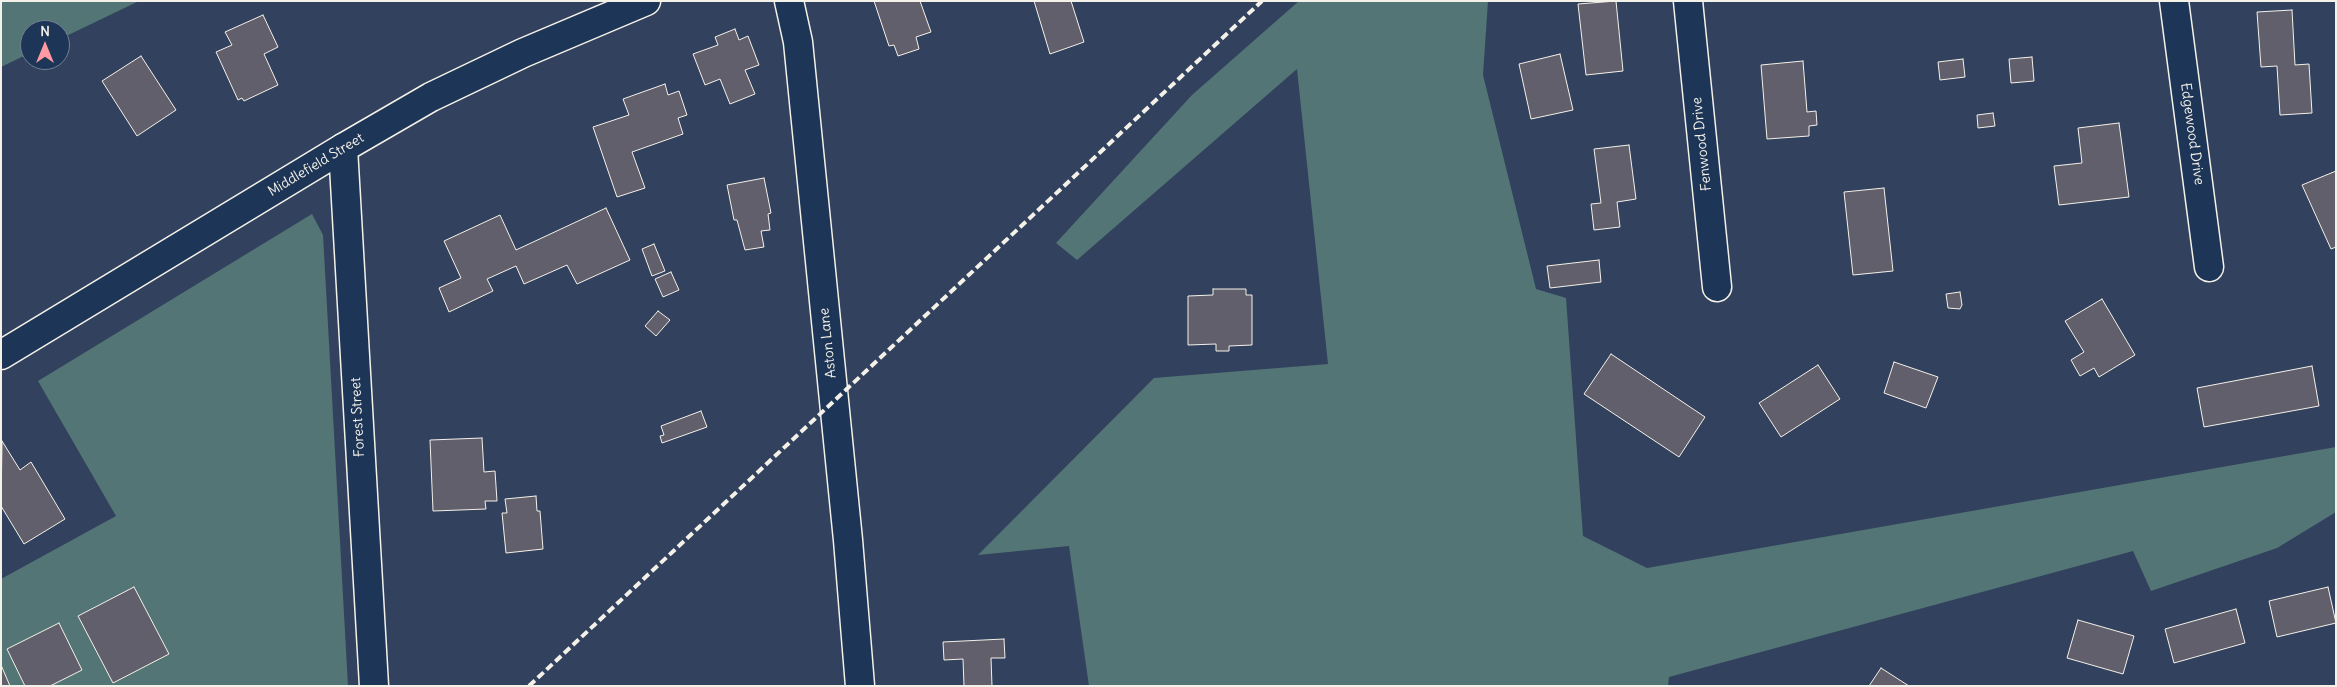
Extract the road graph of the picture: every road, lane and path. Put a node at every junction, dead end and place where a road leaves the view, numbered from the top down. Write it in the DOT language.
graph roads {
  1 [pos="646,1"];
  2 [pos="789,1"];
  3 [pos="1688,1"];
  4 [pos="2174,1"];
  5 [pos="343,148"];
  6 [pos="2209,267"];
  7 [pos="1717,287"];
  8 [pos="1,355"];
  9 [pos="374,686"];
  10 [pos="860,686"];
  1 -- 5 [label="street, Middlefield Street"];
  2 -- 10 [label="street, Aston Lane"];
  3 -- 7 [label="street, Fenwood Drive"];
  4 -- 6 [label="street, Edgewood Drive"];
  5 -- 8 [label="street, Middlefield Street"];
  5 -- 9 [label="street, Forest Street"];
}
